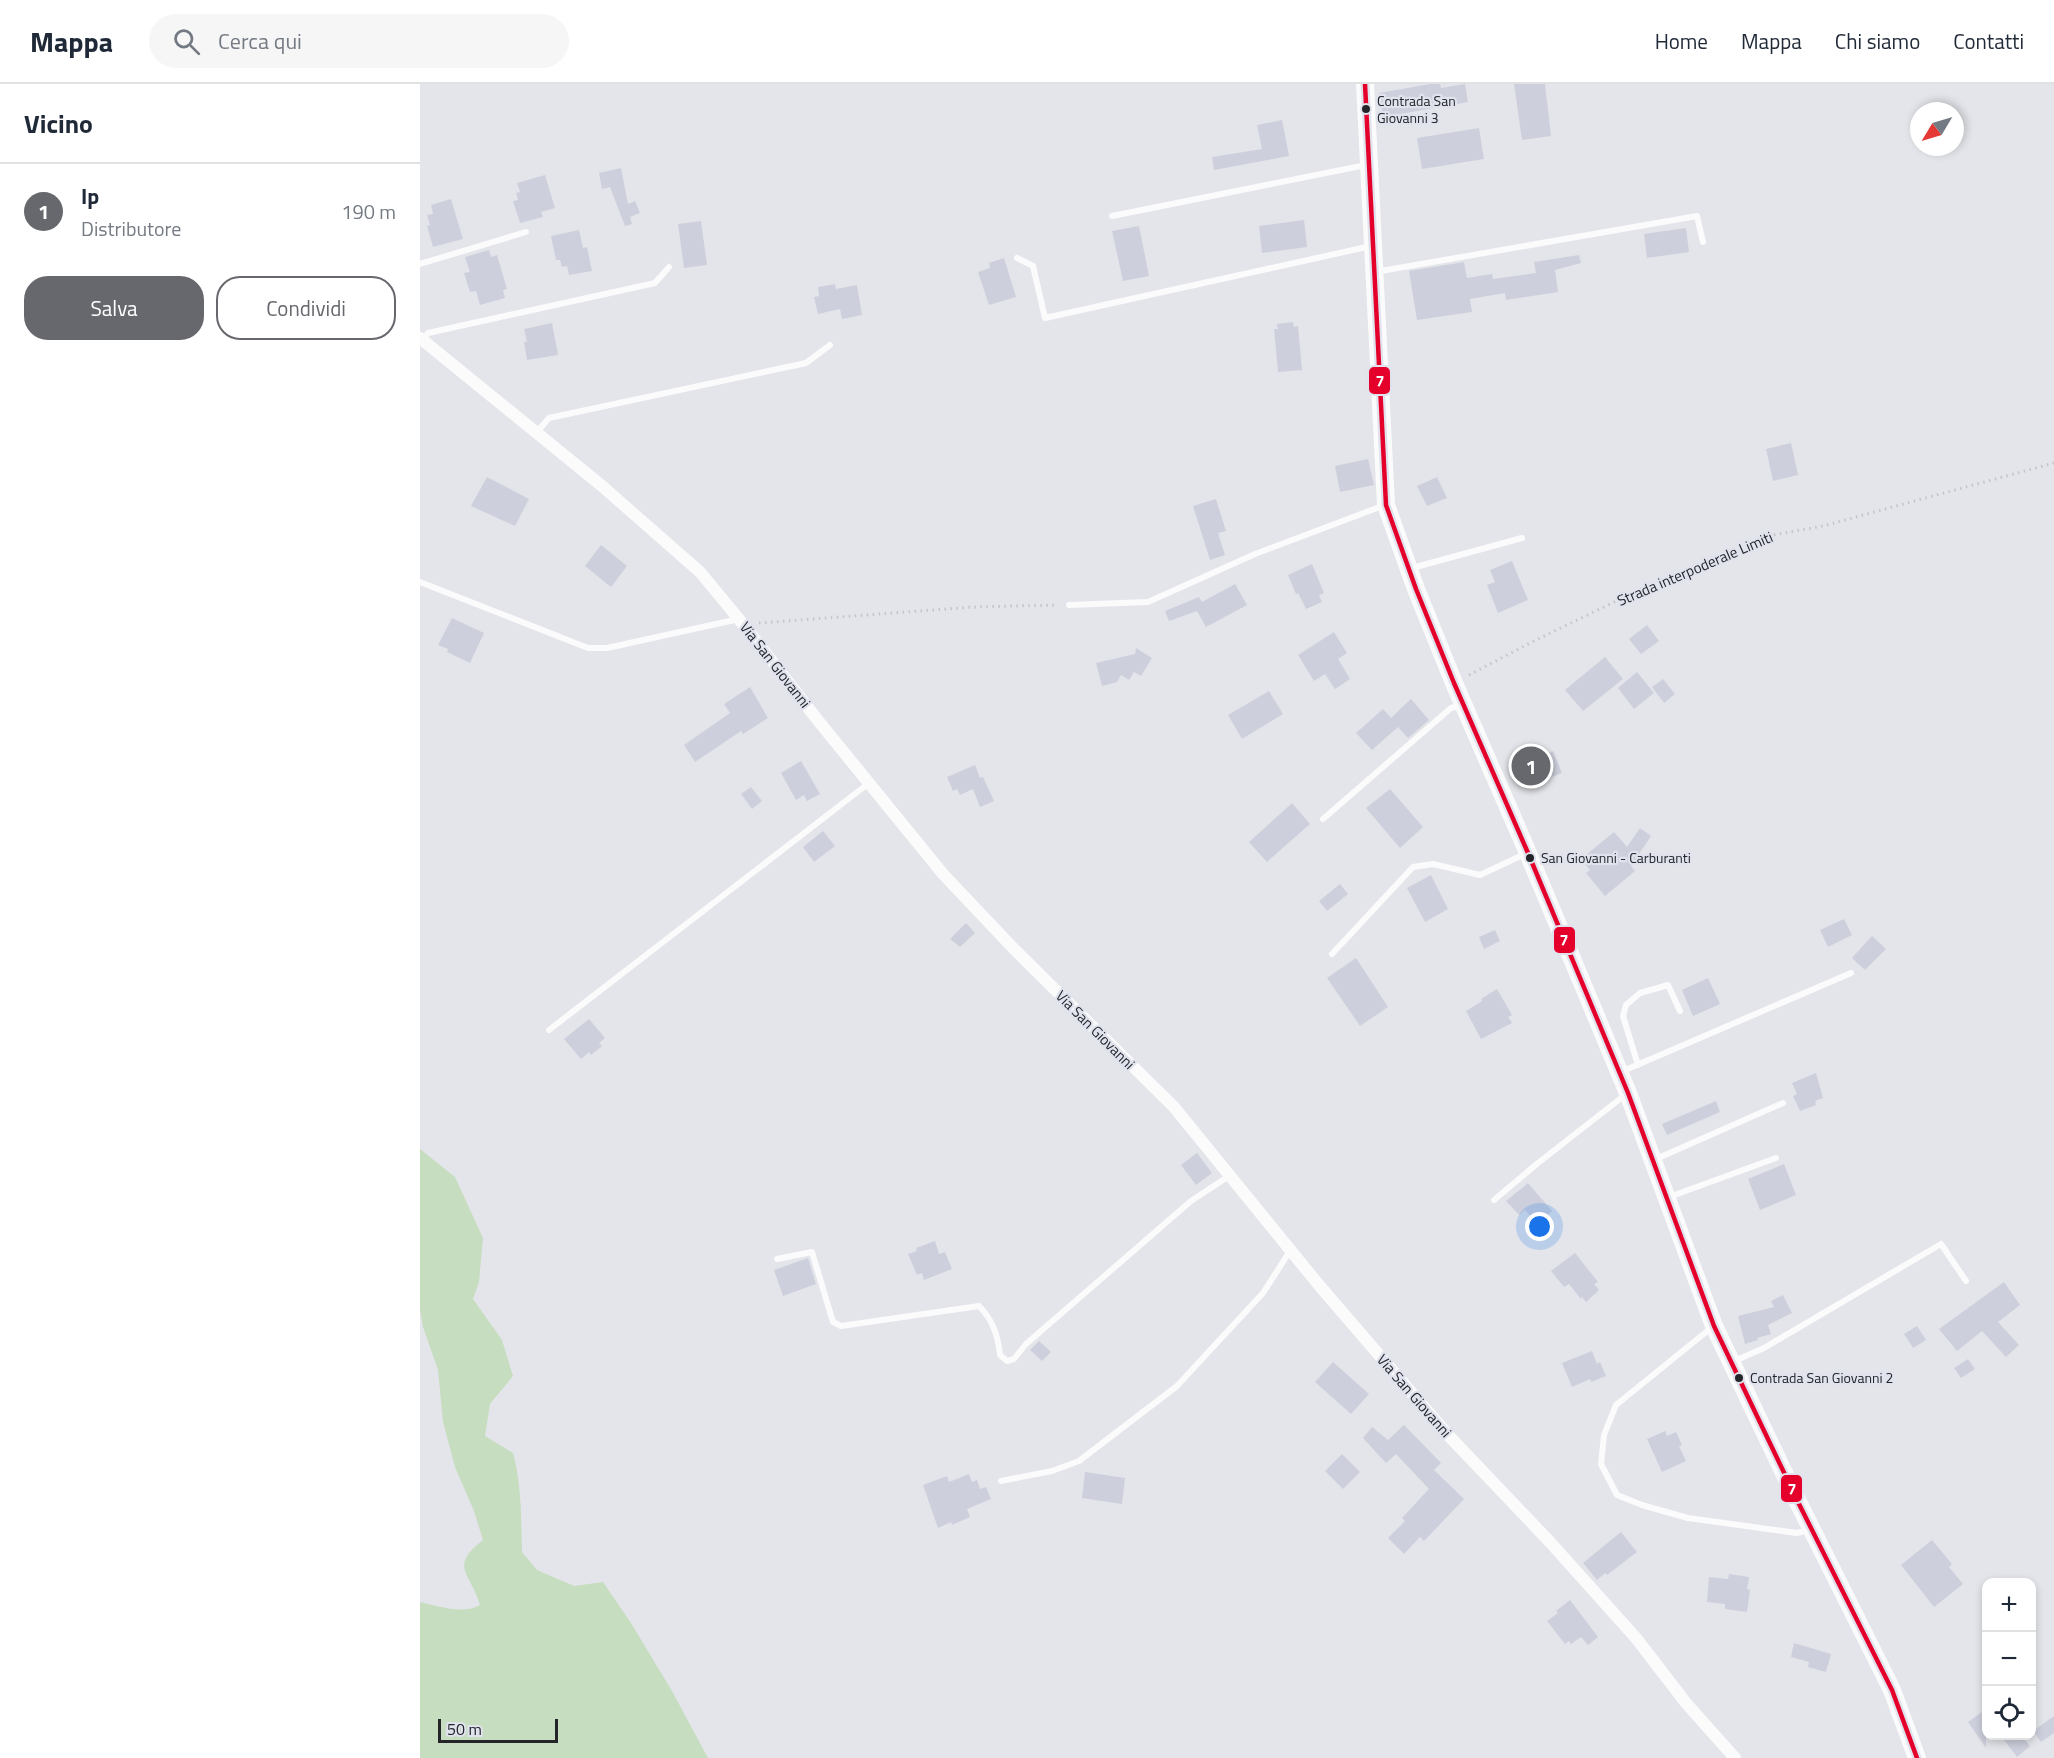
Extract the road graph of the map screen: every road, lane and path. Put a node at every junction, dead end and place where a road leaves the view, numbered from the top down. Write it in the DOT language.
graph roads {
  1 [pos="1365,84"];
  2 [pos="1369,164"];
  3 [pos="1112,216"];
  4 [pos="526,232"];
  5 [pos="1703,242"];
  6 [pos="1374,245"];
  7 [pos="1017,258"];
  8 [pos="420,264"];
  9 [pos="669,267"];
  10 [pos="1375,272"];
  11 [pos="421,340"];
  12 [pos="830,345"];
  13 [pos="537,432"];
  14 [pos="2054,462"];
  15 [pos="1386,505"];
  16 [pos="1522,538"];
  17 [pos="1409,569"];
  18 [pos="420,582"];
  19 [pos="1069,605"];
  20 [pos="741,621"];
  21 [pos="1454,683"];
  22 [pos="1463,704"];
  23 [pos="869,783"];
  24 [pos="1323,819"];
  25 [pos="1528,853"];
  26 [pos="1332,954"];
  27 [pos="1851,973"];
  28 [pos="1680,1011"];
  29 [pos="549,1030"];
  30 [pos="1638,1065"];
  31 [pos="1619,1072"];
  32 [pos="1628,1093"];
  33 [pos="1783,1103"];
  34 [pos="1776,1158"];
  35 [pos="1653,1161"];
  36 [pos="1230,1176"];
  37 [pos="1666,1198"];
  38 [pos="1494,1200"];
  39 [pos="1290,1251"];
  40 [pos="777,1259"];
  41 [pos="1966,1281"];
  42 [pos="1714,1326"];
  43 [pos="1731,1362"];
  44 [pos="1001,1481"];
  45 [pos="1812,1530"];
  46 [pos="1735,1758"];
  47 [pos="1917,1758"];
  1 -- 2 [label="main road"];
  2 -- 3 [label="lane"];
  2 -- 6 [label="main road"];
  4 -- 8 [label="lane"];
  5 -- 10 [label="lane"];
  6 -- 7 [label="lane"];
  6 -- 10 [label="main road"];
  9 -- 11 [label="lane"];
  10 -- 15 [label="main road"];
  11 -- 13 [label="street, Via San Giovanni"];
  12 -- 13 [label="lane"];
  13 -- 20 [label="street, Via San Giovanni"];
  14 -- 21 [label="path, Strada interpoderale Limiti"];
  15 -- 17 [label="main road"];
  15 -- 19 [label="lane"];
  16 -- 17 [label="lane"];
  17 -- 21 [label="main road"];
  18 -- 20 [label="lane"];
  19 -- 20 [label="path"];
  20 -- 23 [label="street, Via San Giovanni"];
  21 -- 22 [label="main road"];
  22 -- 24 [label="lane"];
  22 -- 25 [label="main road"];
  23 -- 29 [label="lane"];
  23 -- 36 [label="street, Via San Giovanni"];
  25 -- 26 [label="lane"];
  25 -- 31 [label="main road"];
  27 -- 30 [label="lane"];
  28 -- 30 [label="lane"];
  30 -- 31 [label="lane"];
  31 -- 32 [label="main road"];
  32 -- 35 [label="main road"];
  32 -- 38 [label="lane"];
  33 -- 35 [label="lane"];
  34 -- 37 [label="lane"];
  35 -- 37 [label="main road"];
  36 -- 39 [label="street, Via San Giovanni"];
  36 -- 40 [label="lane"];
  37 -- 42 [label="main road"];
  39 -- 44 [label="lane"];
  39 -- 46 [label="street, Via San Giovanni"];
  41 -- 43 [label="lane"];
  42 -- 43 [label="main road"];
  42 -- 45 [label="lane"];
  43 -- 45 [label="main road"];
  45 -- 47 [label="main road"];
}
